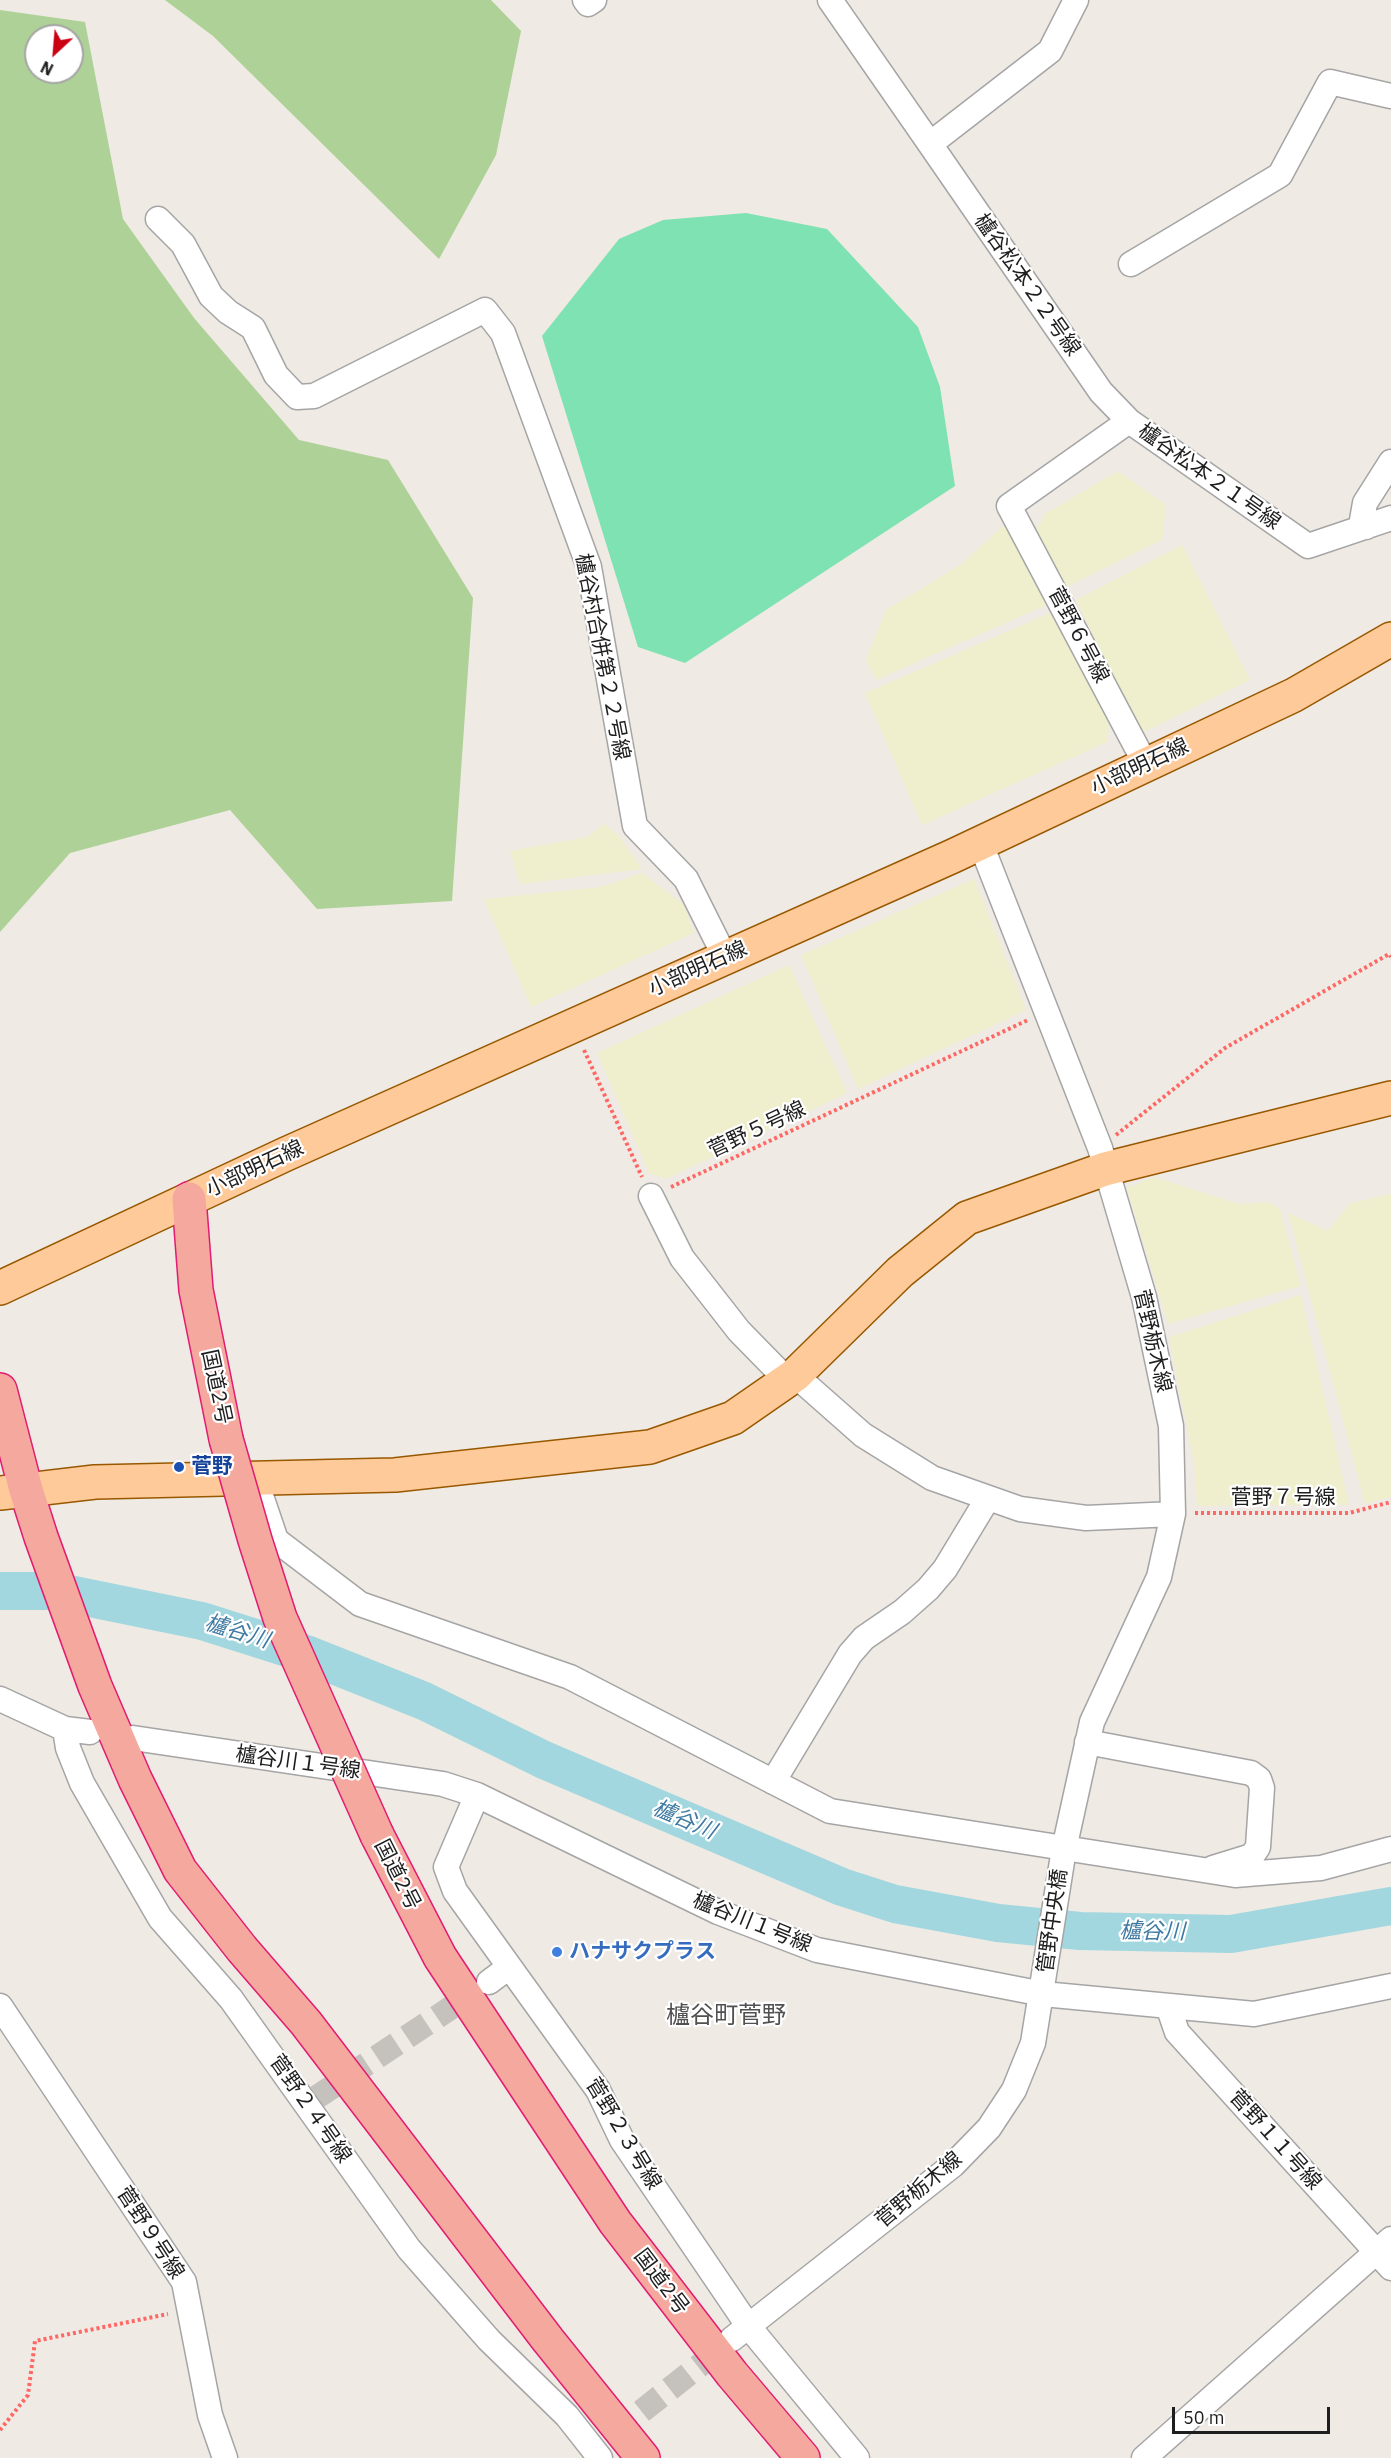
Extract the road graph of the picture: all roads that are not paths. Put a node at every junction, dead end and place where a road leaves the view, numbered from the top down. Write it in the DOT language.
graph roads {
  1 [pos="585,0"];
  2 [pos="594,0"];
  3 [pos="830,0"];
  4 [pos="1076,0"];
  5 [pos="1391,96"];
  6 [pos="930,144"];
  7 [pos="158,219"];
  8 [pos="1131,264"];
  9 [pos="1129,421"];
  10 [pos="1391,462"];
  11 [pos="1010,506"];
  12 [pos="1391,518"];
  13 [pos="1366,527"];
  14 [pos="1391,639"];
  15 [pos="1146,765"];
  16 [pos="980,842"];
  17 [pos="725,957"];
  18 [pos="1391,1098"];
  19 [pos="1102,1158"];
  20 [pos="651,1196"];
  21 [pos="189,1199"];
  22 [pos="0,1288"];
  23 [pos="791,1378"];
  24 [pos="0,1390"];
  25 [pos="255,1478"];
  26 [pos="13,1492"];
  27 [pos="988,1498"];
  28 [pos="1173,1514"];
  29 [pos="0,1699"];
  30 [pos="65,1730"];
  31 [pos="90,1732"];
  32 [pos="133,1738"];
  33 [pos="1087,1742"];
  34 [pos="773,1782"];
  35 [pos="477,1795"];
  36 [pos="1064,1849"];
  37 [pos="1391,1849"];
  38 [pos="1204,1871"];
  39 [pos="509,1967"];
  40 [pos="489,1982"];
  41 [pos="1391,1986"];
  42 [pos="1043,1994"];
  43 [pos="0,2006"];
  44 [pos="1168,2006"];
  45 [pos="1386,2253"];
  46 [pos="741,2333"];
  47 [pos="589,2457"];
  48 [pos="225,2458"];
  49 [pos="643,2458"];
  50 [pos="803,2458"];
  51 [pos="857,2458"];
  52 [pos="1144,2458"];
  1 -- 2 [label="street"];
  3 -- 6 [label="street, 櫨谷松本２２号線"];
  4 -- 6 [label="street"];
  5 -- 8 [label="street"];
  6 -- 9 [label="street, 櫨谷松本２２号線"];
  7 -- 17 [label="street, 櫨谷村合併第２２号線"];
  9 -- 11 [label="street, 櫨谷松本２１号線"];
  9 -- 13 [label="street, 櫨谷松本２１号線"];
  10 -- 13 [label="street"];
  11 -- 15 [label="street, 菅野６号線"];
  12 -- 13 [label="street, 櫨谷松本２１号線"];
  14 -- 15 [label="main road, 小部明石線"];
  15 -- 16 [label="main road, 小部明石線"];
  16 -- 17 [label="main road, 小部明石線"];
  16 -- 19 [label="street, 菅野栃木線"];
  17 -- 21 [label="main road, 小部明石線"];
  18 -- 19 [label="main road"];
  19 -- 23 [label="main road"];
  19 -- 28 [label="street, 菅野栃木線"];
  20 -- 23 [label="street"];
  21 -- 22 [label="main road, 小部明石線"];
  21 -- 50 [label="highway, 国道2号, bridge"];
  23 -- 25 [label="main road"];
  23 -- 27 [label="street"];
  24 -- 26 [label="highway"];
  25 -- 26 [label="main road"];
  25 -- 34 [label="street"];
  26 -- 49 [label="highway"];
  27 -- 28 [label="street"];
  27 -- 34 [label="street"];
  28 -- 33 [label="street, 菅野栃木線"];
  29 -- 30 [label="street"];
  30 -- 31 [label="street"];
  30 -- 47 [label="street, 菅野２４号線"];
  32 -- 35 [label="street, 櫨谷川１号線"];
  33 -- 36 [label="street, 菅野栃木線"];
  33 -- 38 [label="street"];
  34 -- 36 [label="street"];
  35 -- 39 [label="street, 菅野２３号線"];
  35 -- 42 [label="street, 櫨谷川１号線"];
  36 -- 38 [label="street"];
  36 -- 42 [label="street, 管野中央橋"];
  37 -- 38 [label="street"];
  39 -- 40 [label="street"];
  39 -- 46 [label="street, 菅野２３号線"];
  41 -- 44 [label="street, 櫨谷川１号線"];
  42 -- 44 [label="street, 櫨谷川１号線"];
  42 -- 46 [label="street, 菅野栃木線"];
  43 -- 48 [label="street, 菅野９号線"];
  44 -- 45 [label="street, 菅野１１号線"];
  45 -- 52 [label="street"];
  46 -- 51 [label="street, 菅野２３号線"];
}
